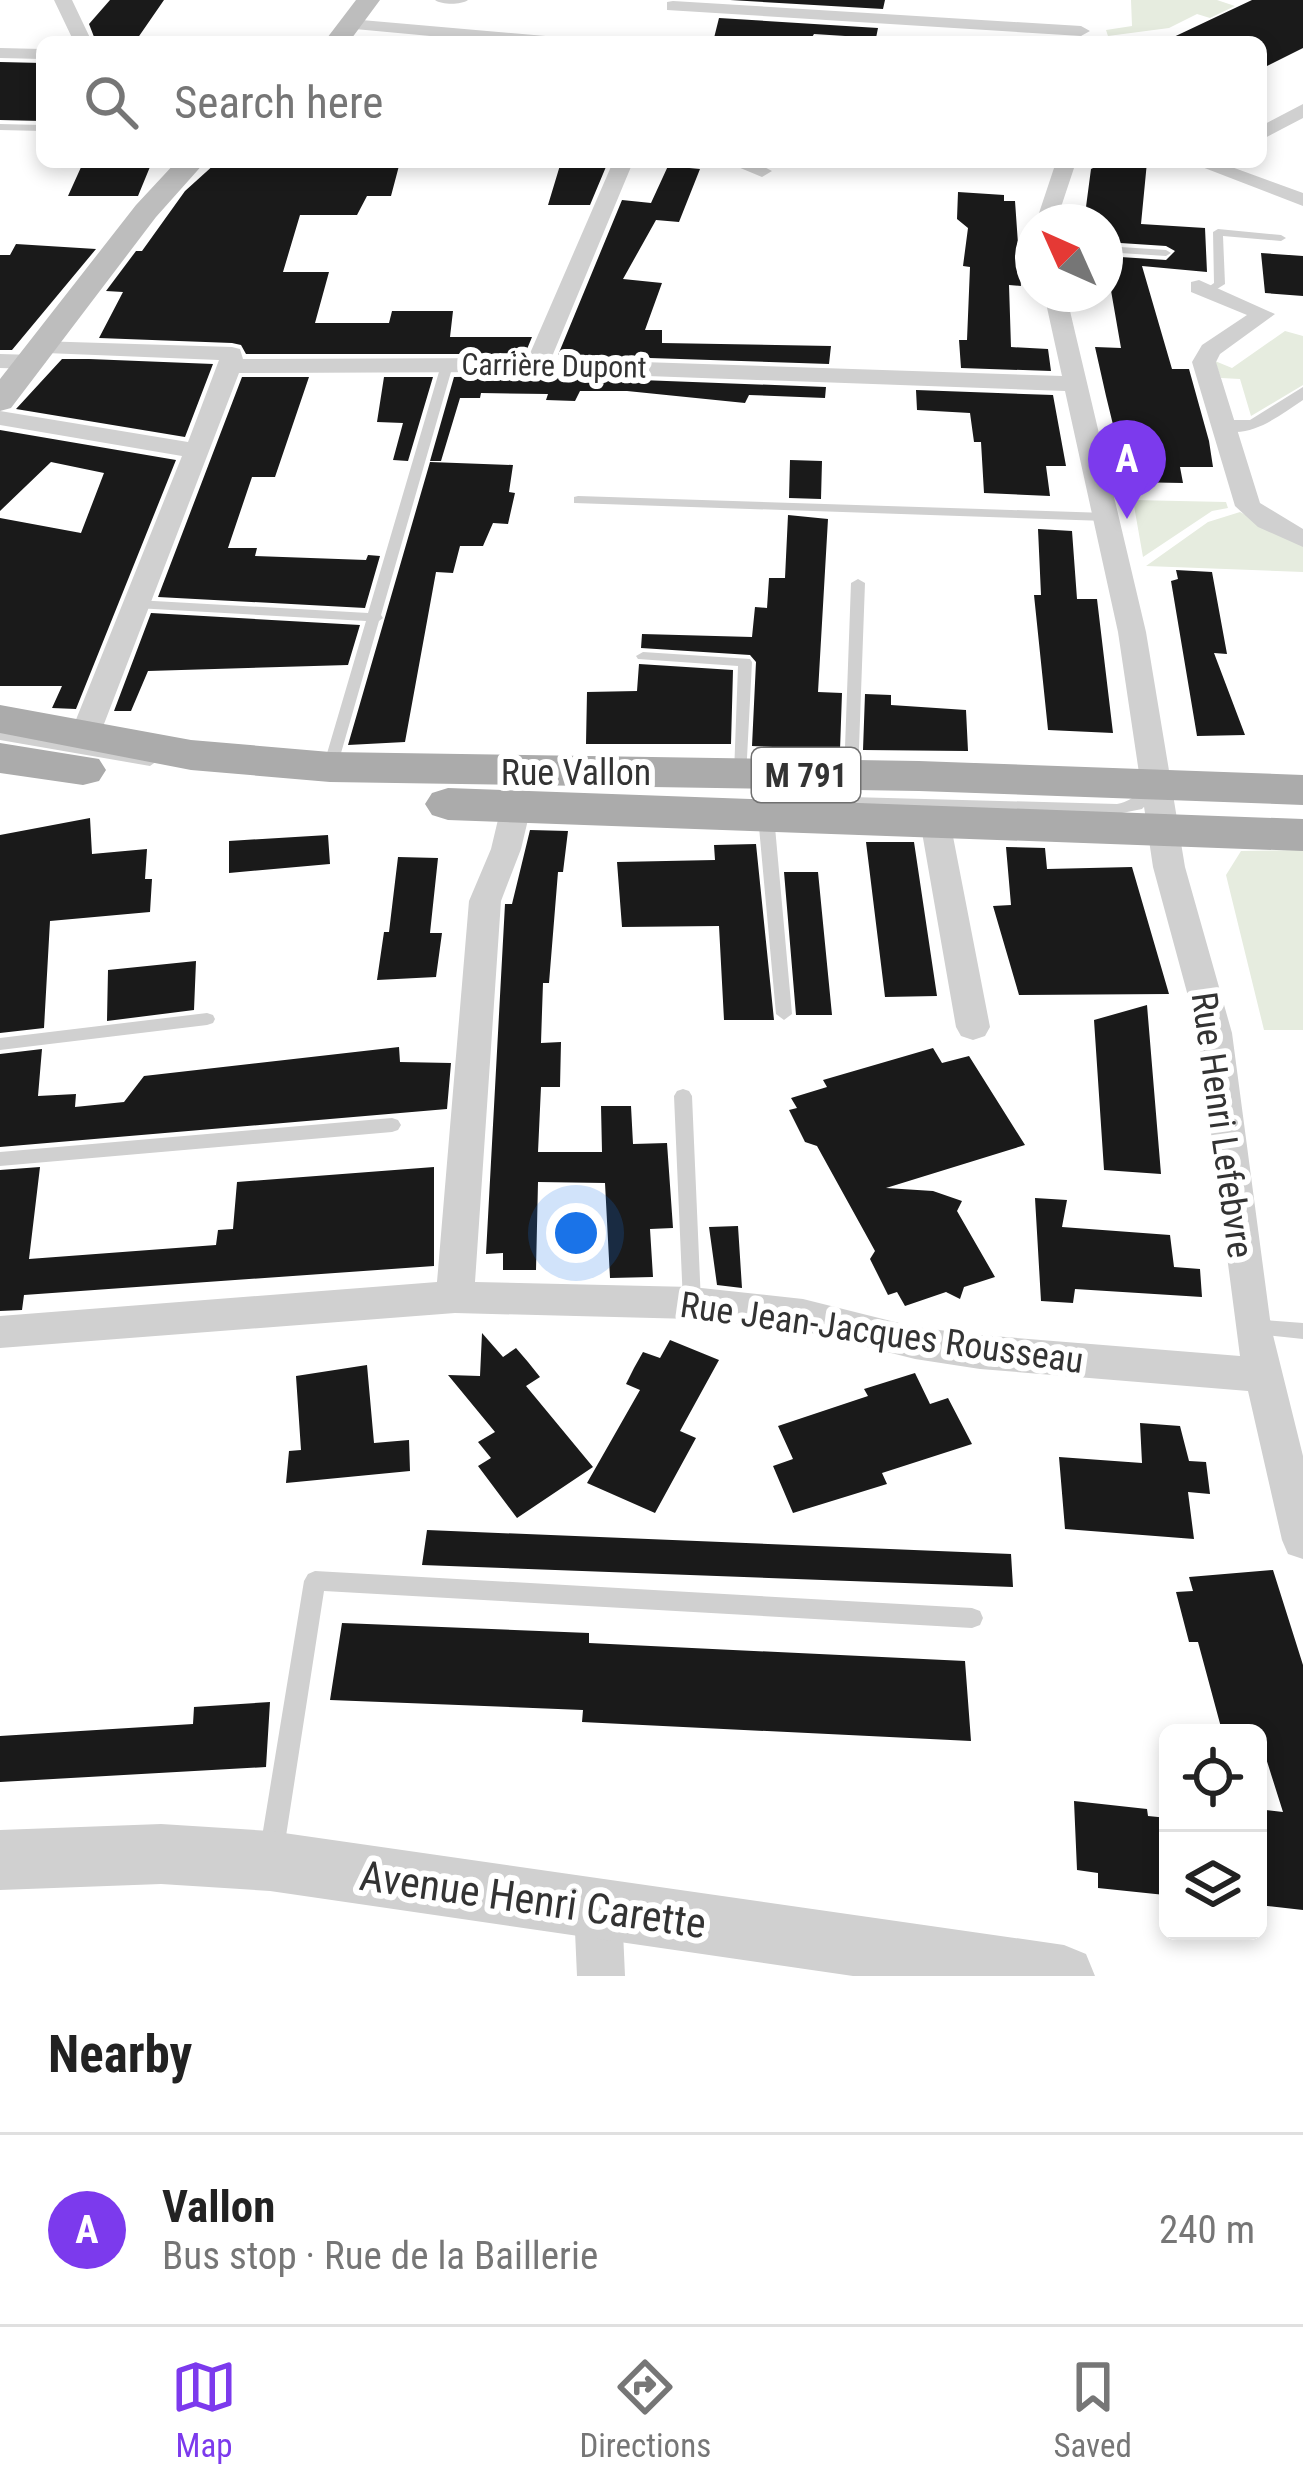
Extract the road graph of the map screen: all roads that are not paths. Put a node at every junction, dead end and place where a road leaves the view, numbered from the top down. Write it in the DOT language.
graph roads {
  1 [pos="63,0"];
  2 [pos="368,0"];
  3 [pos="439,0"];
  4 [pos="464,0"];
  5 [pos="712,4"];
  6 [pos="1068,4"];
  7 [pos="673,6"];
  8 [pos="343,33"];
  9 [pos="80,36"];
  10 [pos="414,36"];
  11 [pos="1072,36"];
  12 [pos="0,53"];
  13 [pos="36,54"];
  14 [pos="1303,110"];
  15 [pos="0,127"];
  16 [pos="36,128"];
  17 [pos="1267,131"];
  18 [pos="185,168"];
  19 [pos="620,168"];
  20 [pos="753,168"];
  21 [pos="1043,168"];
  22 [pos="1064,168"];
  23 [pos="1218,168"];
  24 [pos="762,171"];
  25 [pos="1303,200"];
  26 [pos="1038,204"];
  27 [pos="1052,204"];
  28 [pos="1281,238"];
  29 [pos="1123,250"];
  30 [pos="1166,253"];
  31 [pos="1204,289"];
  32 [pos="1059,312"];
  33 [pos="40,354"];
  34 [pos="0,362"];
  35 [pos="447,365"];
  36 [pos="536,365"];
  37 [pos="230,366"];
  38 [pos="1075,384"];
  39 [pos="1303,392"];
  40 [pos="0,401"];
  41 [pos="0,418"];
  42 [pos="1222,425"];
  43 [pos="197,451"];
  44 [pos="578,500"];
  45 [pos="1106,517"];
  46 [pos="1303,539"];
  47 [pos="858,583"];
  48 [pos="136,604"];
  49 [pos="376,618"];
  50 [pos="643,656"];
  51 [pos="0,719"];
  52 [pos="0,735"];
  53 [pos="84,737"];
  54 [pos="0,758"];
  55 [pos="331,767"];
  56 [pos="455,771"];
  57 [pos="741,773"];
  58 [pos="851,776"];
  59 [pos="1303,790"];
  60 [pos="516,807"];
  61 [pos="1160,807"];
  62 [pos="572,809"];
  63 [pos="766,816"];
  64 [pos="934,821"];
  65 [pos="1303,835"];
  66 [pos="784,1014"];
  67 [pos="207,1019"];
  68 [pos="974,1027"];
  69 [pos="0,1044"];
  70 [pos="683,1096"];
  71 [pos="392,1125"];
  72 [pos="0,1160"];
  73 [pos="455,1297"];
  74 [pos="692,1303"];
  75 [pos="1252,1327"];
  76 [pos="1303,1331"];
  77 [pos="0,1332"];
  78 [pos="1260,1375"];
  79 [pos="1303,1540"];
  80 [pos="972,1618"];
  81 [pos="0,1860"];
  82 [pos="270,1862"];
  83 [pos="598,1909"];
  84 [pos="601,1976"];
  85 [pos="1064,1976"];
  1 -- 9 [label="street"];
  2 -- 8 [label="main road"];
  3 -- 4 [label="lane"];
  5 -- 7 [label="street"];
  5 -- 11 [label="street"];
  6 -- 11 [label="street"];
  8 -- 10 [label="street"];
  12 -- 13 [label="street"];
  14 -- 17 [label="street"];
  15 -- 16 [label="lane"];
  18 -- 33 [label="main road"];
  19 -- 36 [label="street"];
  20 -- 24 [label="street"];
  21 -- 26 [label="street"];
  22 -- 27 [label="street"];
  23 -- 25 [label="street"];
  28 -- 31 [label="lane"];
  29 -- 30 [label="lane"];
  31 -- 42 [label="street"];
  32 -- 38 [label="street, Rue Henri Lefebvre"];
  33 -- 34 [label="street"];
  33 -- 37 [label="street, Carrière Dupont"];
  33 -- 40 [label="main road"];
  35 -- 36 [label="street, Carrière Dupont"];
  35 -- 37 [label="street, Carrière Dupont"];
  35 -- 49 [label="lane"];
  36 -- 38 [label="street, Carrière Dupont"];
  37 -- 43 [label="street"];
  38 -- 45 [label="street, Rue Henri Lefebvre"];
  39 -- 42 [label="street"];
  41 -- 43 [label="street"];
  42 -- 46 [label="street"];
  43 -- 48 [label="street"];
  44 -- 45 [label="lane"];
  45 -- 61 [label="street, Rue Henri Lefebvre"];
  47 -- 58 [label="lane"];
  48 -- 49 [label="lane"];
  48 -- 53 [label="street"];
  49 -- 55 [label="lane"];
  50 -- 57 [label="lane"];
  51 -- 53 [label="main road, Rue Vallon / M 791"];
  52 -- 56 [label="lane"];
  53 -- 55 [label="main road, Rue Vallon / M 791"];
  54 -- 60 [label="main road, Rue Vallon / M 791"];
  55 -- 56 [label="main road, Rue Vallon / M 791"];
  56 -- 57 [label="main road, Rue Vallon / M 791"];
  57 -- 58 [label="main road, Rue Vallon / M 791"];
  58 -- 61 [label="main road, Rue Vallon / M 791"];
  59 -- 61 [label="main road, Rue Vallon / M 791"];
  60 -- 62 [label="main road, Rue Vallon / M 791"];
  60 -- 73 [label="street"];
  61 -- 62 [label="lane, Rue Vallon"];
  61 -- 64 [label="main road, Rue Vallon / M 791"];
  61 -- 65 [label="main road, Rue Vallon / M 791"];
  61 -- 75 [label="street, Rue Henri Lefebvre"];
  62 -- 63 [label="main road, Rue Vallon / M 791"];
  63 -- 64 [label="main road, Rue Vallon / M 791"];
  63 -- 66 [label="lane"];
  64 -- 68 [label="street"];
  67 -- 69 [label="lane"];
  70 -- 74 [label="lane"];
  71 -- 72 [label="lane"];
  73 -- 74 [label="street, Rue Jean-Jacques Rousseau"];
  73 -- 77 [label="street, Rue Jean-Jacques Rousseau"];
  74 -- 78 [label="street, Rue Jean-Jacques Rousseau"];
  75 -- 76 [label="lane"];
  75 -- 78 [label="street, Rue Henri Lefebvre"];
  78 -- 79 [label="street, Rue Henri Lefebvre"];
  80 -- 82 [label="lane"];
  81 -- 82 [label="street, Avenue Henri Carette"];
  82 -- 83 [label="street, Avenue Henri Carette"];
  83 -- 84 [label="street"];
  83 -- 85 [label="street, Avenue Henri Carette"];
}
